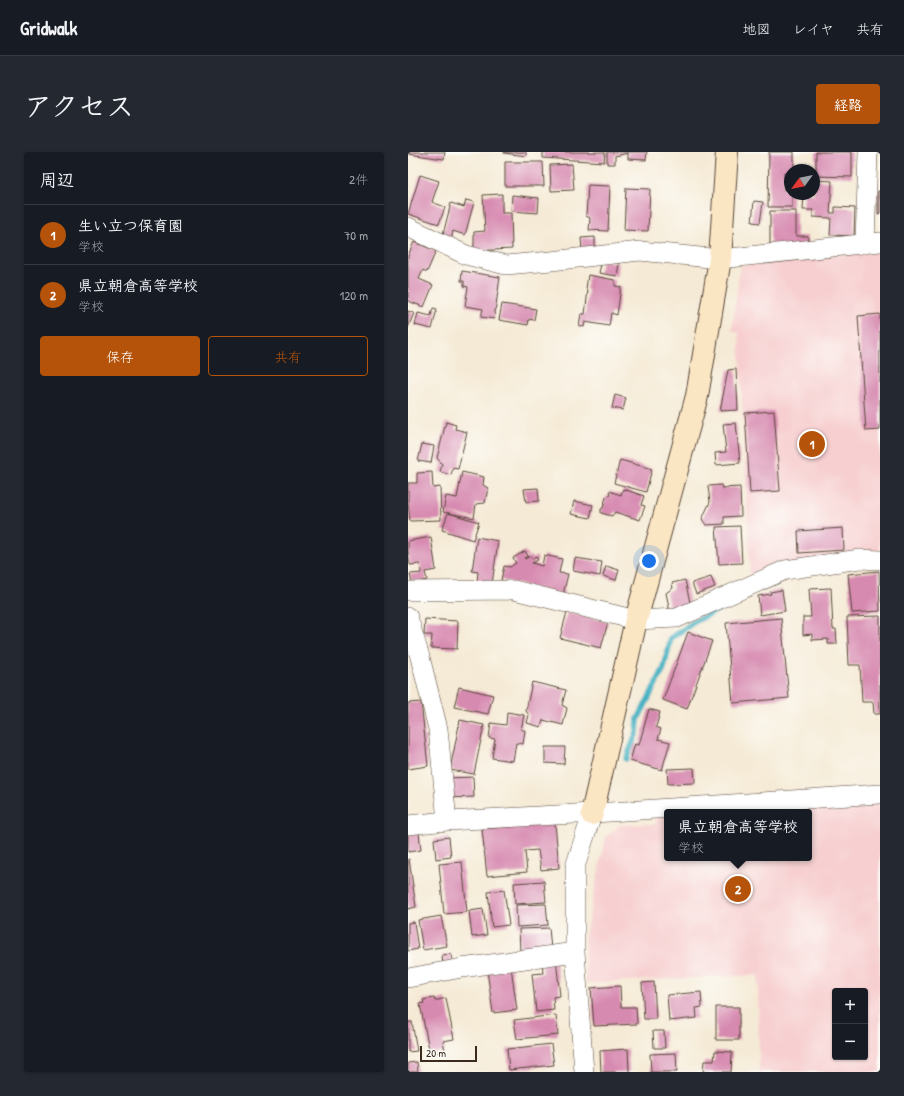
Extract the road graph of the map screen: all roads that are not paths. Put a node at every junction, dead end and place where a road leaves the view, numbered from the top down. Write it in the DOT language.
graph roads {
  1 [pos="727,152"];
  2 [pos="868,152"];
  3 [pos="408,227"];
  4 [pos="873,243"];
  5 [pos="720,259"];
  6 [pos="880,560"];
  7 [pos="408,591"];
  8 [pos="408,617"];
  9 [pos="636,620"];
  10 [pos="880,794"];
  11 [pos="592,814"];
  12 [pos="447,821"];
  13 [pos="408,825"];
  14 [pos="575,952"];
  15 [pos="408,978"];
  16 [pos="584,1072"];
  1 -- 5 [label="street"];
  2 -- 4 [label="street"];
  3 -- 5 [label="street"];
  4 -- 5 [label="street"];
  5 -- 9 [label="street"];
  6 -- 9 [label="street"];
  7 -- 9 [label="street"];
  8 -- 12 [label="street"];
  9 -- 11 [label="street"];
  10 -- 11 [label="street"];
  11 -- 12 [label="street"];
  11 -- 14 [label="street"];
  12 -- 13 [label="street"];
  14 -- 15 [label="street"];
  14 -- 16 [label="street"];
}
